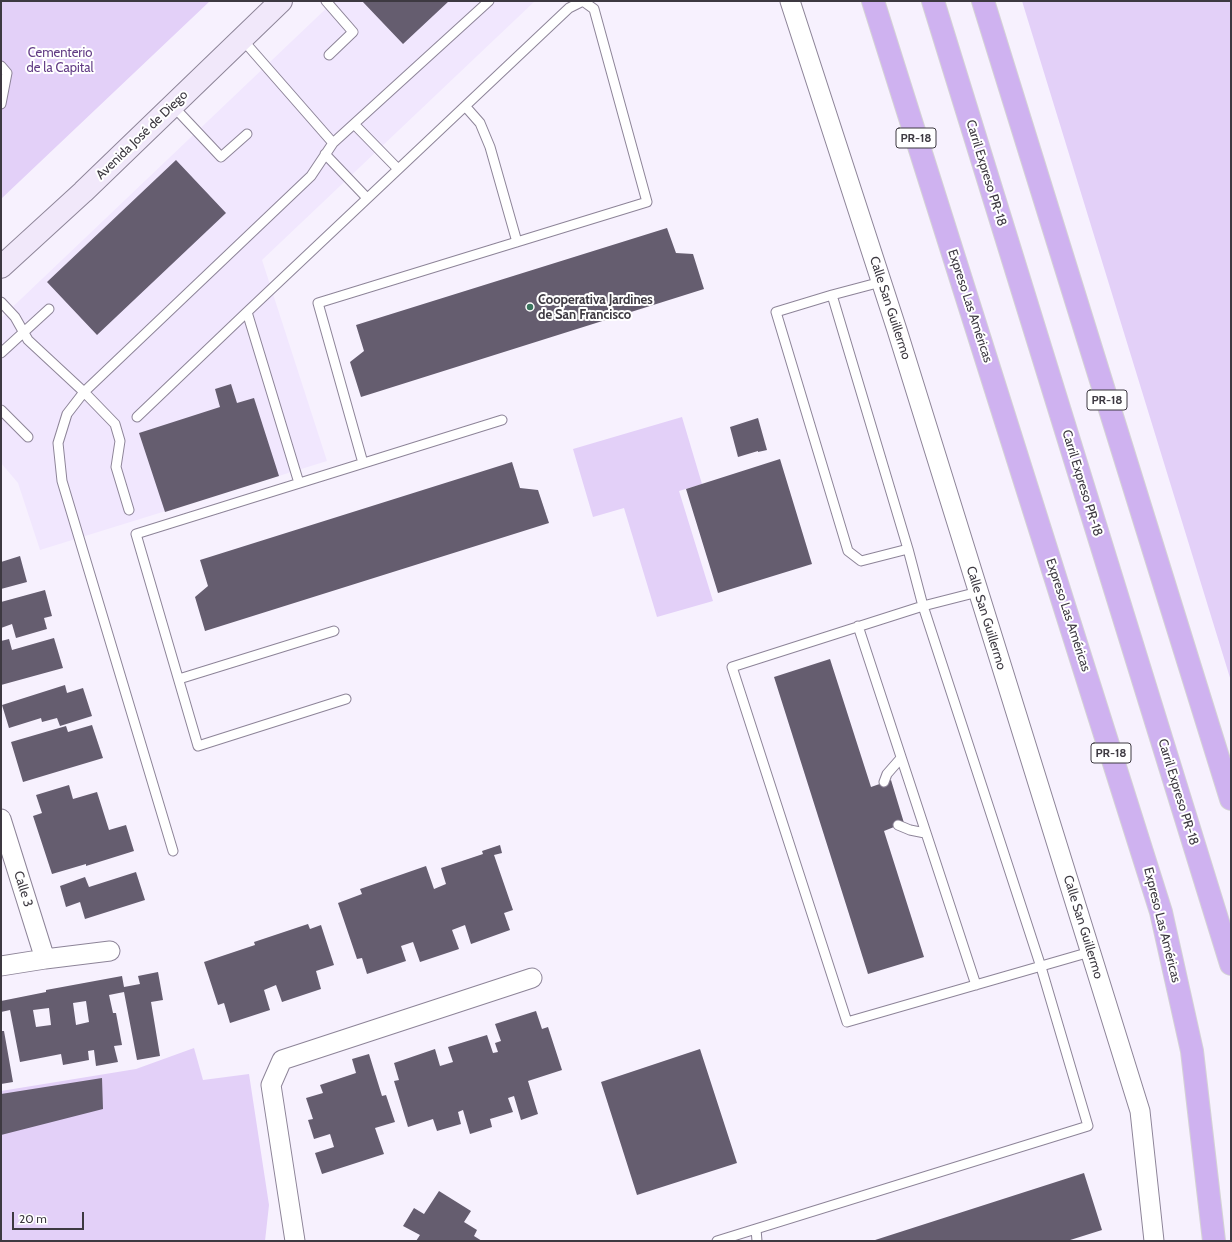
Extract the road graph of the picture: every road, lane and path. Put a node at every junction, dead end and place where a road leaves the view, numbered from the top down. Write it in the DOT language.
graph roads {
  1 [pos="281,1"];
  2 [pos="326,1"];
  3 [pos="489,1"];
  4 [pos="790,1"];
  5 [pos="873,1"];
  6 [pos="933,1"];
  7 [pos="983,1"];
  8 [pos="242,38"];
  9 [pos="328,55"];
  10 [pos="1,66"];
  11 [pos="1,104"];
  12 [pos="173,106"];
  13 [pos="465,106"];
  14 [pos="354,124"];
  15 [pos="247,134"];
  16 [pos="333,143"];
  17 [pos="326,154"];
  18 [pos="398,169"];
  19 [pos="367,198"];
  20 [pos="517,242"];
  21 [pos="1,267"];
  22 [pos="881,282"];
  23 [pos="832,295"];
  24 [pos="1,302"];
  25 [pos="49,309"];
  26 [pos="247,312"];
  27 [pos="23,331"];
  28 [pos="1,353"];
  29 [pos="84,392"];
  30 [pos="1,410"];
  31 [pos="137,417"];
  32 [pos="502,420"];
  33 [pos="28,437"];
  34 [pos="363,463"];
  35 [pos="299,483"];
  36 [pos="129,510"];
  37 [pos="908,549"];
  38 [pos="978,592"];
  39 [pos="923,606"];
  40 [pos="858,626"];
  41 [pos="334,632"];
  42 [pos="178,679"];
  43 [pos="346,699"];
  44 [pos="901,758"];
  45 [pos="884,782"];
  46 [pos="1231,799"];
  47 [pos="1,819"];
  48 [pos="898,825"];
  49 [pos="926,833"];
  50 [pos="173,850"];
  51 [pos="110,951"];
  52 [pos="1090,952"];
  53 [pos="45,959"];
  54 [pos="1231,964"];
  55 [pos="1,966"];
  56 [pos="1040,967"];
  57 [pos="532,978"];
  58 [pos="976,985"];
  59 [pos="756,1230"];
  60 [pos="295,1241"];
  61 [pos="718,1241"];
  62 [pos="757,1241"];
  63 [pos="1154,1241"];
  64 [pos="1214,1241"];
  1 -- 8 [label="street, Avenida José de Diego"];
  2 -- 9 [label="lane"];
  3 -- 14 [label="lane"];
  4 -- 22 [label="street, Calle San Guillermo"];
  5 -- 64 [label="highway, Expreso Las Américas / PR-18"];
  6 -- 54 [label="highway, Carril Expreso PR-18"];
  7 -- 46 [label="highway, PR-18"];
  8 -- 12 [label="street, Avenida José de Diego"];
  8 -- 16 [label="lane"];
  10 -- 11 [label="lane"];
  12 -- 15 [label="lane"];
  12 -- 21 [label="street, Avenida José de Diego"];
  13 -- 18 [label="lane"];
  13 -- 20 [label="lane"];
  13 -- 20 [label="lane"];
  14 -- 16 [label="lane"];
  14 -- 18 [label="lane"];
  16 -- 17 [label="lane"];
  17 -- 19 [label="lane"];
  17 -- 29 [label="lane"];
  18 -- 19 [label="lane"];
  19 -- 26 [label="lane"];
  20 -- 34 [label="lane"];
  22 -- 23 [label="lane"];
  22 -- 38 [label="street, Calle San Guillermo"];
  23 -- 37 [label="lane"];
  23 -- 37 [label="lane"];
  24 -- 27 [label="lane"];
  25 -- 27 [label="lane"];
  26 -- 31 [label="lane"];
  26 -- 35 [label="lane"];
  27 -- 28 [label="lane"];
  27 -- 29 [label="lane"];
  29 -- 36 [label="lane"];
  29 -- 50 [label="lane"];
  30 -- 33 [label="lane"];
  32 -- 34 [label="lane"];
  34 -- 35 [label="lane"];
  35 -- 42 [label="lane"];
  37 -- 39 [label="lane"];
  38 -- 39 [label="lane"];
  38 -- 52 [label="street, Calle San Guillermo"];
  39 -- 40 [label="lane"];
  39 -- 56 [label="lane"];
  40 -- 44 [label="lane"];
  40 -- 58 [label="lane"];
  41 -- 42 [label="lane"];
  42 -- 43 [label="lane"];
  44 -- 45 [label="lane"];
  44 -- 49 [label="lane"];
  47 -- 53 [label="street, Calle 3"];
  48 -- 49 [label="lane"];
  49 -- 58 [label="lane"];
  51 -- 53 [label="street"];
  52 -- 56 [label="lane"];
  52 -- 63 [label="street, Calle San Guillermo"];
  53 -- 55 [label="street"];
  56 -- 58 [label="lane"];
  56 -- 59 [label="lane"];
  57 -- 60 [label="street"];
  59 -- 61 [label="lane"];
  59 -- 62 [label="lane"];
}
